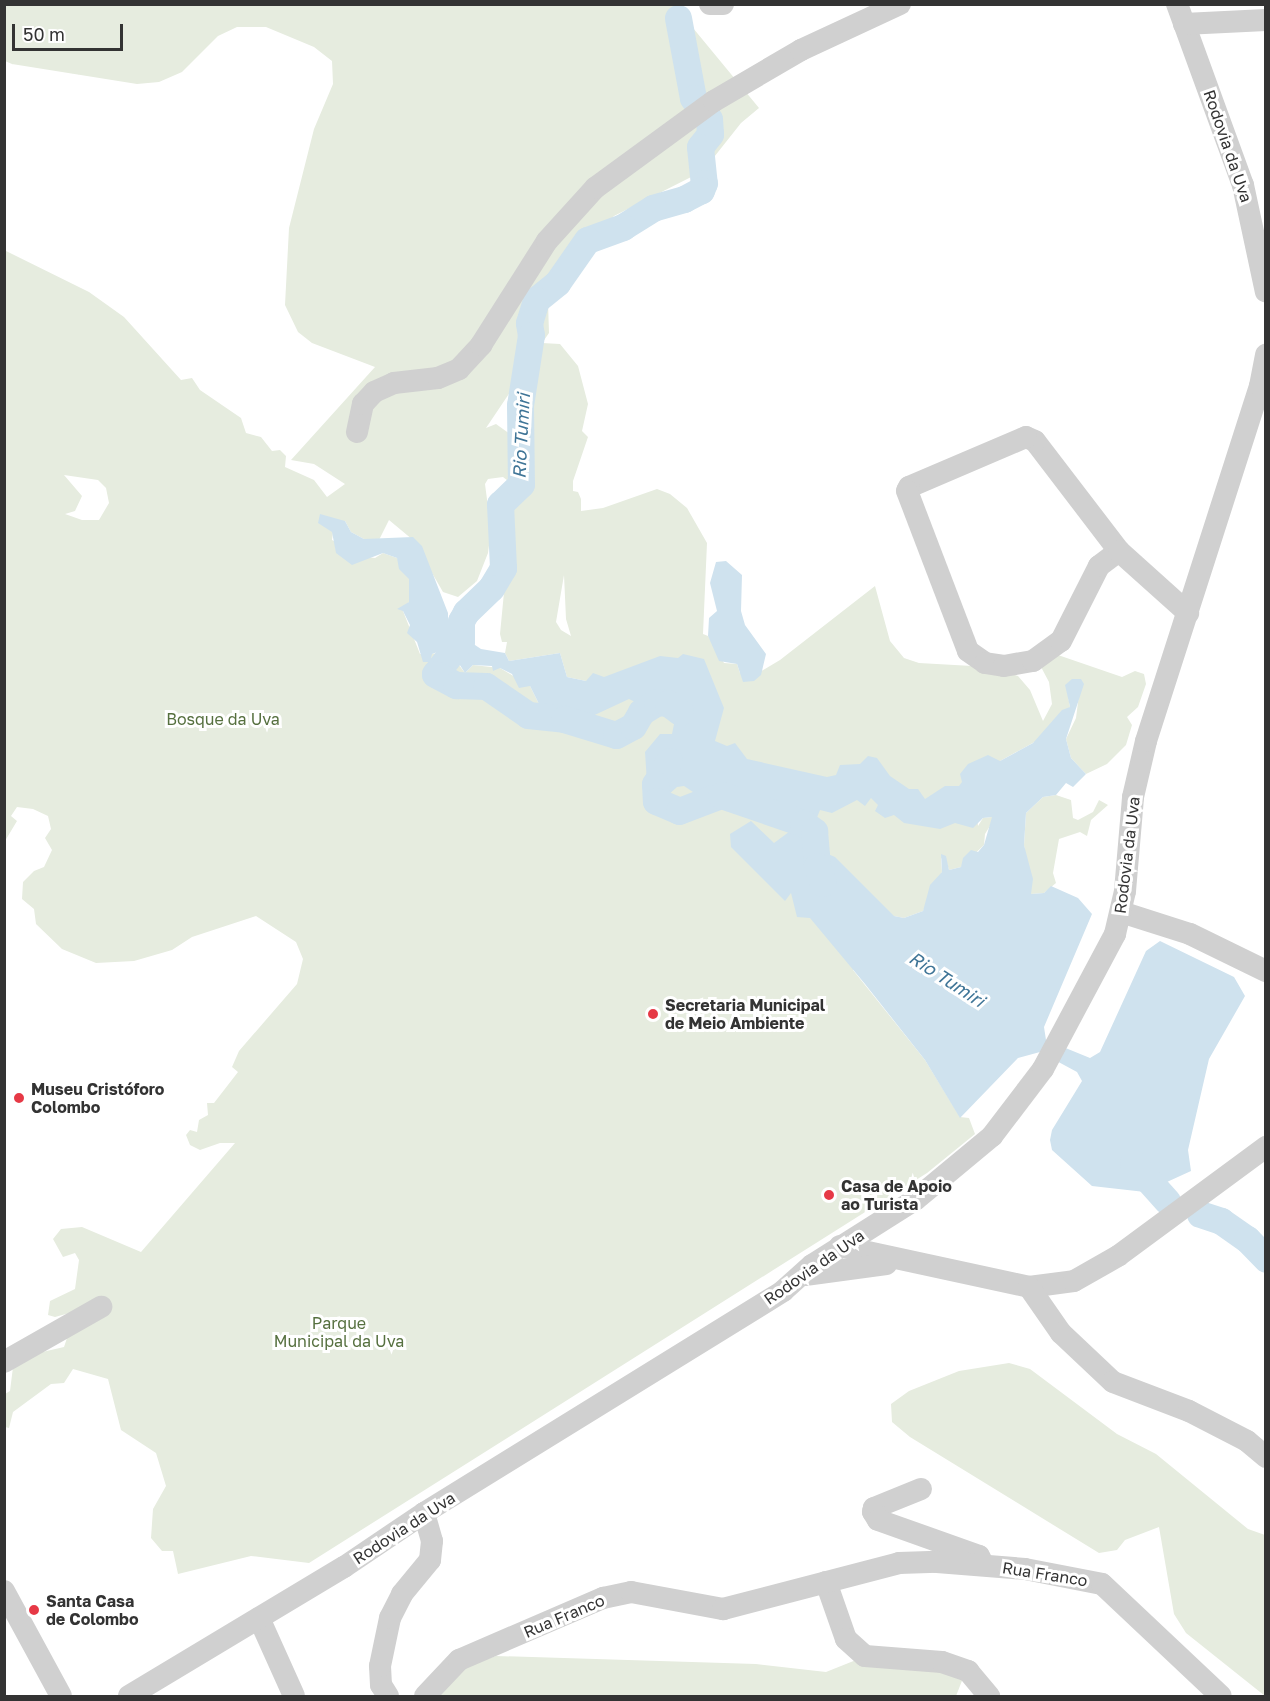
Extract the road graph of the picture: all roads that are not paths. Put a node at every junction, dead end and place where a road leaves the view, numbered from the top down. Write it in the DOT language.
graph roads {
  1 [pos="710,4"];
  2 [pos="723,4"];
  3 [pos="900,4"];
  4 [pos="1181,14"];
  5 [pos="1266,20"];
  6 [pos="1266,292"];
  7 [pos="1266,355"];
  8 [pos="1263,385"];
  9 [pos="357,432"];
  10 [pos="1119,551"];
  11 [pos="1188,613"];
  12 [pos="1121,912"];
  13 [pos="1266,970"];
  14 [pos="1266,1147"];
  15 [pos="840,1246"];
  16 [pos="911,1263"];
  17 [pos="798,1277"];
  18 [pos="1029,1287"];
  19 [pos="101,1307"];
  20 [pos="4,1362"];
  21 [pos="1266,1457"];
  22 [pos="921,1489"];
  23 [pos="424,1513"];
  24 [pos="984,1565"];
  25 [pos="826,1582"];
  26 [pos="4,1591"];
  27 [pos="259,1618"];
  28 [pos="61,1696"];
  29 [pos="129,1696"];
  30 [pos="294,1696"];
  31 [pos="388,1696"];
  32 [pos="425,1696"];
  33 [pos="989,1696"];
  34 [pos="1221,1696"];
  1 -- 2 [label="street"];
  3 -- 9 [label="street"];
  4 -- 5 [label="street"];
  4 -- 6 [label="street, Rodovia da Uva"];
  7 -- 8 [label="street, Rodovia da Uva"];
  8 -- 11 [label="street, Rodovia da Uva"];
  10 -- 10 [label="street"];
  10 -- 11 [label="street"];
  11 -- 12 [label="street, Rodovia da Uva"];
  12 -- 13 [label="street"];
  12 -- 15 [label="street, Rodovia da Uva"];
  14 -- 18 [label="street"];
  15 -- 16 [label="street"];
  15 -- 17 [label="street, Rodovia da Uva"];
  16 -- 17 [label="street"];
  16 -- 18 [label="street"];
  17 -- 23 [label="street, Rodovia da Uva"];
  18 -- 21 [label="street"];
  19 -- 20 [label="street"];
  22 -- 24 [label="street"];
  23 -- 27 [label="street, Rodovia da Uva"];
  23 -- 31 [label="street"];
  24 -- 25 [label="street, Rua Franco"];
  24 -- 34 [label="street, Rua Franco"];
  25 -- 32 [label="street, Rua Franco"];
  25 -- 33 [label="street"];
  26 -- 28 [label="street"];
  27 -- 29 [label="street, Rodovia da Uva"];
  27 -- 30 [label="street"];
}
